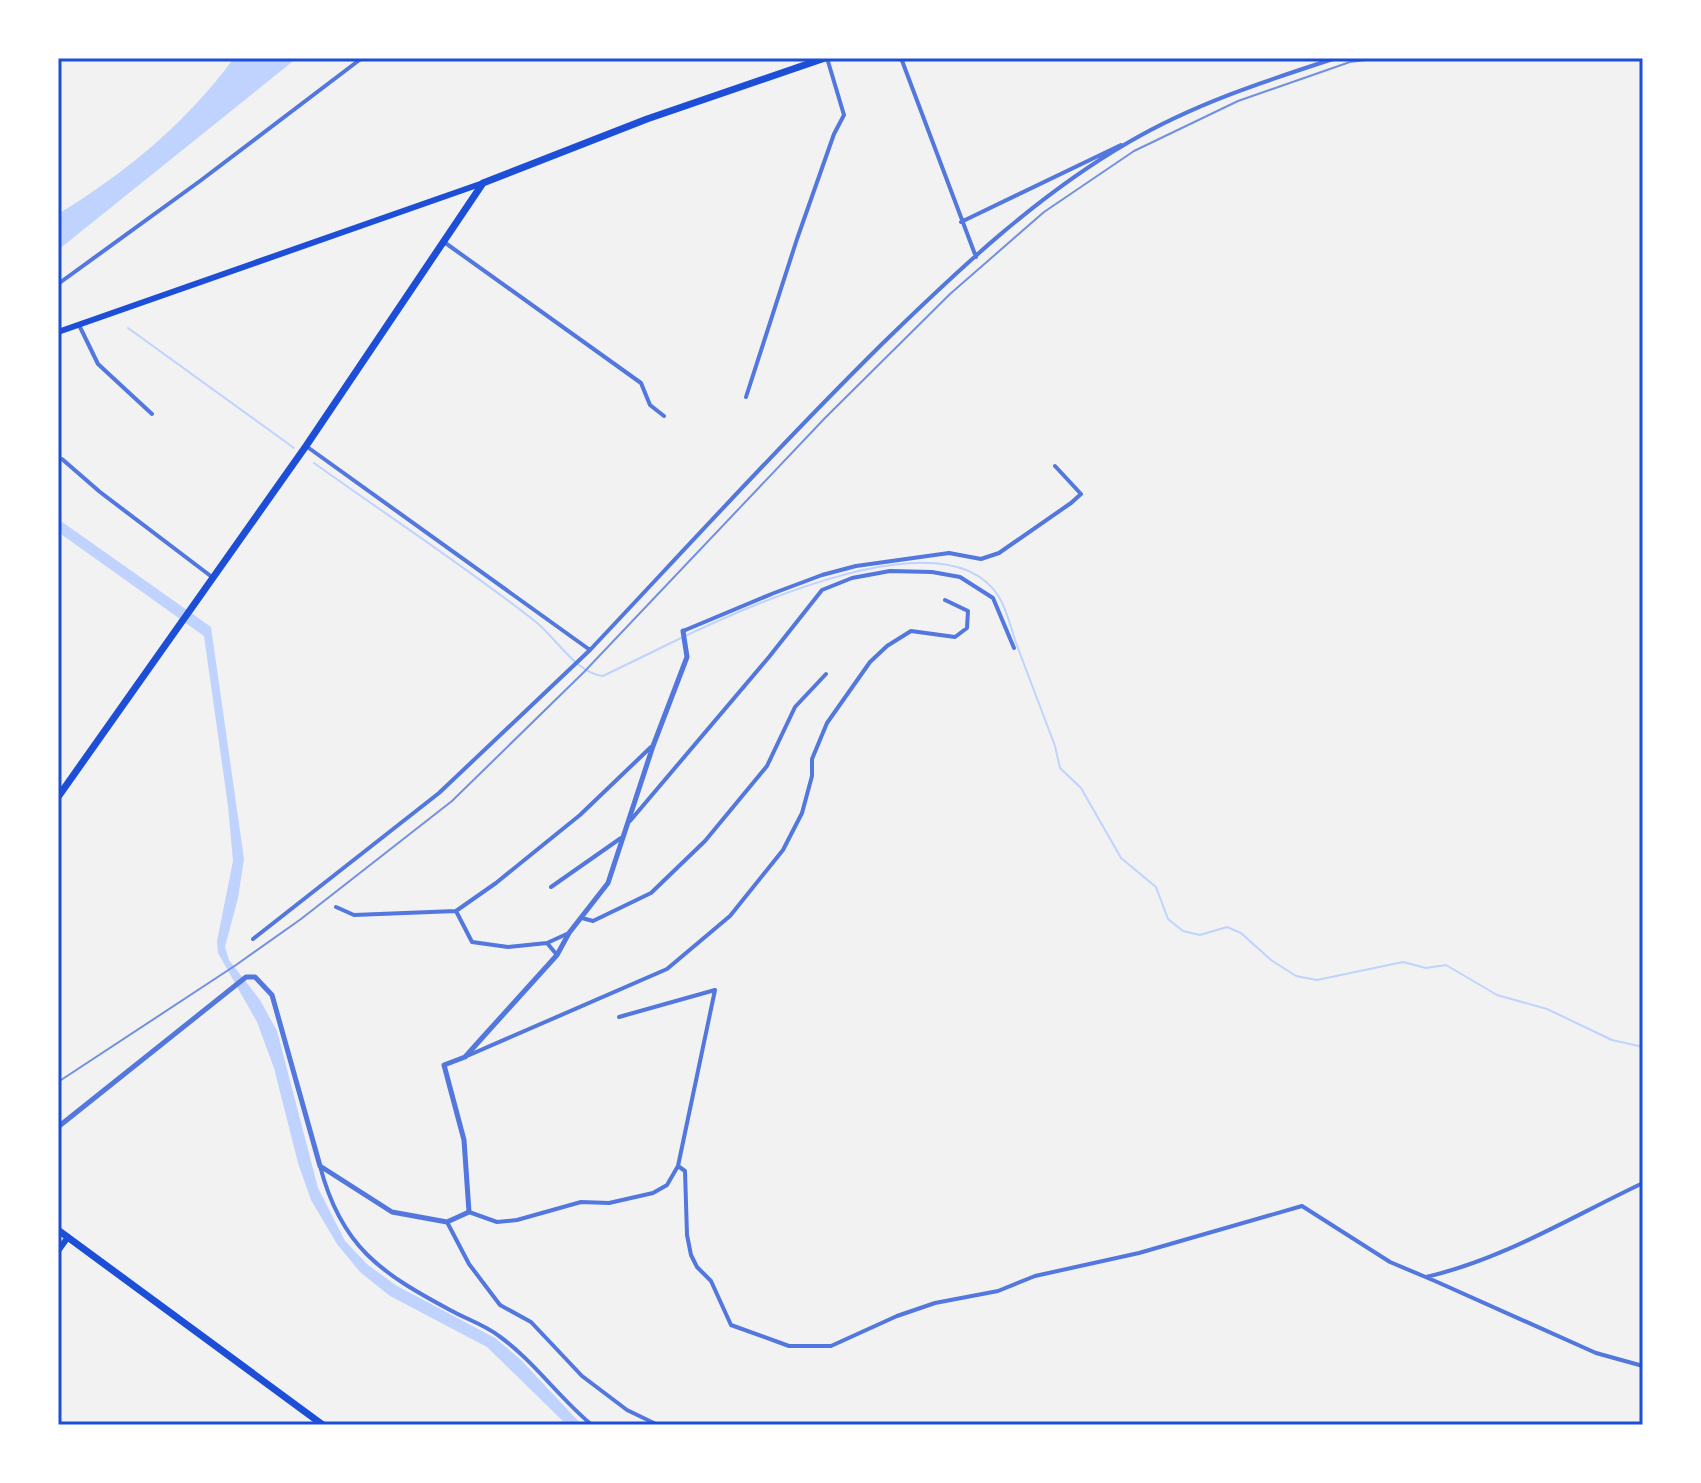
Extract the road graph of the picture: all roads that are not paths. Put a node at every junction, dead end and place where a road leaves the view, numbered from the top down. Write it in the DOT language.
graph roads {
  1 [pos="362,58"];
  2 [pos="826,58"];
  3 [pos="901,58"];
  4 [pos="1336,58"];
  5 [pos="1130,141"];
  6 [pos="483,183"];
  7 [pos="961,222"];
  8 [pos="444,242"];
  9 [pos="976,257"];
  10 [pos="58,284"];
  11 [pos="79,325"];
  12 [pos="58,332"];
  13 [pos="746,397"];
  14 [pos="152,414"];
  15 [pos="664,416"];
  16 [pos="306,446"];
  17 [pos="62,459"];
  18 [pos="1055,466"];
  19 [pos="212,577"];
  20 [pos="945,600"];
  21 [pos="683,631"];
  22 [pos="1014,648"];
  23 [pos="590,650"];
  24 [pos="826,674"];
  25 [pos="653,746"];
  26 [pos="58,797"];
  27 [pos="628,822"];
  28 [pos="623,837"];
  29 [pos="551,887"];
  30 [pos="336,907"];
  31 [pos="456,911"];
  32 [pos="582,918"];
  33 [pos="569,933"];
  34 [pos="253,939"];
  35 [pos="547,943"];
  36 [pos="557,955"];
  37 [pos="619,1017"];
  38 [pos="465,1057"];
  39 [pos="58,1127"];
  40 [pos="320,1166"];
  41 [pos="678,1166"];
  42 [pos="1643,1183"];
  43 [pos="469,1212"];
  44 [pos="447,1222"];
  45 [pos="58,1230"];
  46 [pos="68,1237"];
  47 [pos="58,1251"];
  48 [pos="1425,1278"];
  49 [pos="1643,1366"];
  50 [pos="323,1425"];
  51 [pos="592,1425"];
  52 [pos="658,1425"];
  1 -- 10 [label="street"];
  2 -- 6 [label="main road"];
  2 -- 13 [label="street"];
  3 -- 7 [label="street"];
  4 -- 5 [label="street"];
  5 -- 7 [label="street"];
  5 -- 9 [label="street"];
  6 -- 8 [label="main road"];
  6 -- 11 [label="main road"];
  7 -- 9 [label="street"];
  8 -- 15 [label="street"];
  8 -- 16 [label="main road"];
  9 -- 23 [label="street"];
  11 -- 12 [label="main road"];
  11 -- 14 [label="street"];
  16 -- 19 [label="main road"];
  16 -- 23 [label="street"];
  17 -- 19 [label="street"];
  18 -- 21 [label="street"];
  19 -- 26 [label="main road"];
  20 -- 38 [label="street"];
  21 -- 25 [label="street"];
  22 -- 27 [label="street"];
  23 -- 34 [label="street"];
  24 -- 32 [label="street"];
  25 -- 27 [label="street"];
  25 -- 31 [label="street"];
  27 -- 28 [label="street"];
  28 -- 29 [label="street"];
  28 -- 32 [label="street"];
  30 -- 31 [label="street"];
  31 -- 35 [label="street"];
  32 -- 33 [label="street"];
  33 -- 35 [label="street"];
  33 -- 36 [label="street"];
  35 -- 36 [label="street"];
  36 -- 38 [label="street"];
  37 -- 41 [label="street"];
  38 -- 43 [label="street"];
  39 -- 40 [label="street"];
  40 -- 44 [label="street"];
  40 -- 51 [label="street"];
  41 -- 43 [label="street"];
  41 -- 48 [label="street"];
  42 -- 48 [label="street"];
  43 -- 44 [label="street"];
  44 -- 52 [label="street"];
  45 -- 46 [label="main road"];
  46 -- 47 [label="main road"];
  46 -- 50 [label="main road"];
  48 -- 49 [label="street"];
}
